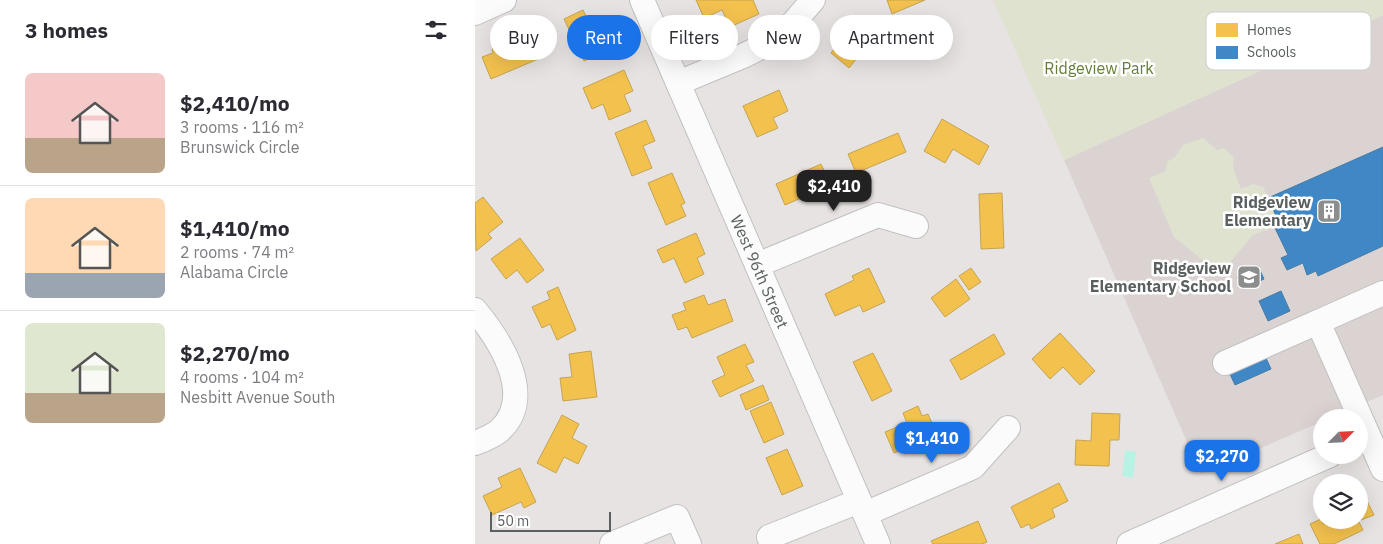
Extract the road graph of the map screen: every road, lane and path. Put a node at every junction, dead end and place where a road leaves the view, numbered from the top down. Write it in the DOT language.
graph roads {
  1 [pos="504,0"];
  2 [pos="642,0"];
  3 [pos="813,0"];
  4 [pos="475,13"];
  5 [pos="678,83"];
  6 [pos="916,226"];
  7 [pos="757,265"];
  8 [pos="1383,293"];
  9 [pos="475,310"];
  10 [pos="1318,322"];
  11 [pos="1225,363"];
  12 [pos="1008,428"];
  13 [pos="1370,437"];
  14 [pos="480,441"];
  15 [pos="1313,463"];
  16 [pos="1383,469"];
  17 [pos="862,507"];
  18 [pos="769,537"];
  19 [pos="612,544"];
  20 [pos="689,544"];
  21 [pos="878,544"];
  22 [pos="1129,544"];
  1 -- 4 [label="street"];
  2 -- 5 [label="street, West 96th Street"];
  3 -- 5 [label="street"];
  5 -- 7 [label="street, West 96th Street"];
  6 -- 7 [label="street"];
  7 -- 17 [label="street, West 96th Street"];
  8 -- 10 [label="street"];
  9 -- 14 [label="street"];
  10 -- 11 [label="street"];
  10 -- 13 [label="street"];
  12 -- 17 [label="street"];
  13 -- 16 [label="street"];
  15 -- 22 [label="street"];
  17 -- 18 [label="street"];
  17 -- 21 [label="street, West 96th Street"];
  19 -- 20 [label="street"];
}
